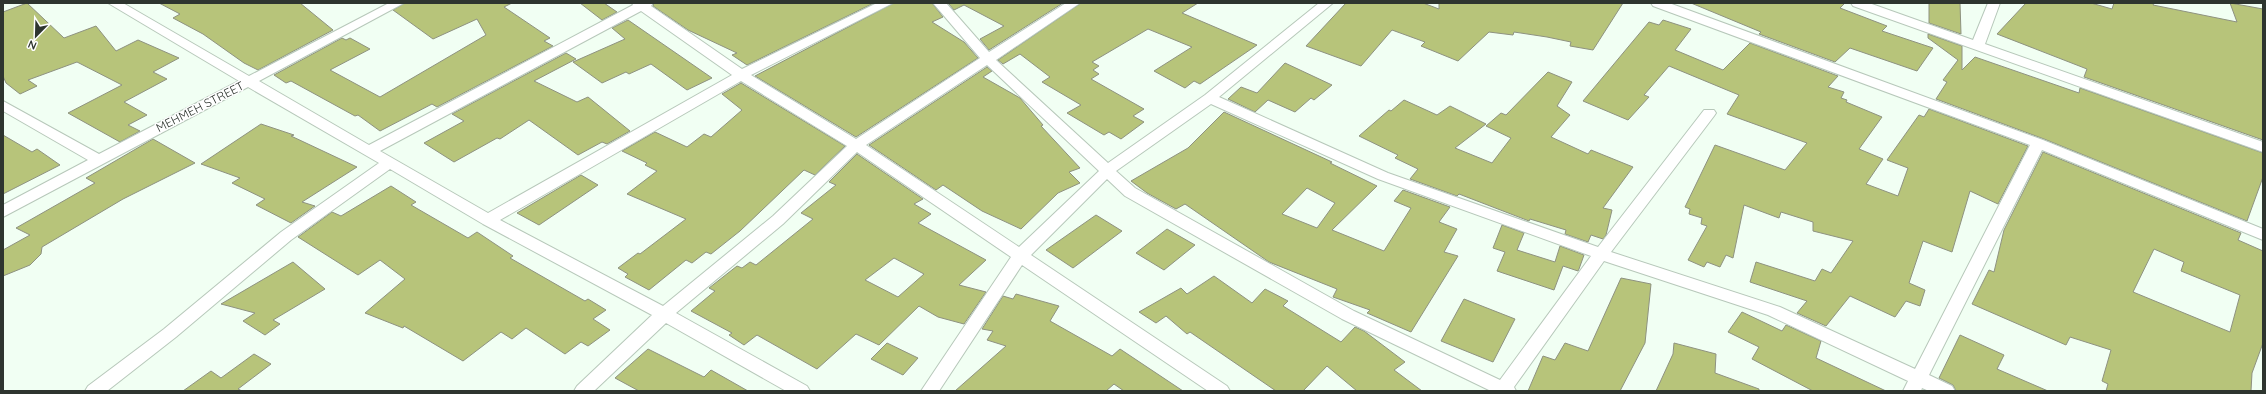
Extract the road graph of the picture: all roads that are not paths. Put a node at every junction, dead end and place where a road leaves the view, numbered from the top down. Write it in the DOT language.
graph roads {
  1 [pos="114,3"];
  2 [pos="398,3"];
  3 [pos="887,3"];
  4 [pos="938,3"];
  5 [pos="1074,3"];
  6 [pos="1326,3"];
  7 [pos="1656,3"];
  8 [pos="1857,3"];
  9 [pos="1994,3"];
  10 [pos="642,4"];
  11 [pos="1978,45"];
  12 [pos="987,58"];
  13 [pos="741,75"];
  14 [pos="251,82"];
  15 [pos="1210,98"];
  16 [pos="3,105"];
  17 [pos="1709,114"];
  18 [pos="2038,143"];
  19 [pos="856,145"];
  20 [pos="2263,147"];
  21 [pos="368,152"];
  22 [pos="98,159"];
  23 [pos="390,163"];
  24 [pos="1108,170"];
  25 [pos="3,212"];
  26 [pos="488,220"];
  27 [pos="2263,235"];
  28 [pos="1601,254"];
  29 [pos="1020,256"];
  30 [pos="664,314"];
  31 [pos="1915,385"];
  32 [pos="1505,390"];
  33 [pos="94,391"];
  34 [pos="583,391"];
  35 [pos="801,391"];
  36 [pos="930,391"];
  37 [pos="1221,391"];
  38 [pos="1946,391"];
  1 -- 14 [label="street"];
  2 -- 14 [label="street, MEHMEH STREET"];
  3 -- 13 [label="street"];
  4 -- 12 [label="street"];
  5 -- 12 [label="street"];
  6 -- 15 [label="street"];
  7 -- 18 [label="street"];
  8 -- 11 [label="street"];
  9 -- 11 [label="street"];
  10 -- 13 [label="street"];
  10 -- 21 [label="street"];
  11 -- 20 [label="street"];
  12 -- 19 [label="street"];
  12 -- 24 [label="street"];
  13 -- 19 [label="street"];
  13 -- 26 [label="street"];
  14 -- 21 [label="street"];
  14 -- 22 [label="street, MEHMEH STREET"];
  15 -- 24 [label="street"];
  15 -- 28 [label="street"];
  16 -- 22 [label="street"];
  17 -- 28 [label="street"];
  18 -- 27 [label="street"];
  18 -- 31 [label="street"];
  19 -- 29 [label="street"];
  19 -- 30 [label="street"];
  21 -- 23 [label="street"];
  22 -- 25 [label="street, MEHMEH STREET"];
  23 -- 26 [label="street"];
  23 -- 33 [label="street"];
  24 -- 29 [label="street"];
  24 -- 32 [label="street"];
  26 -- 30 [label="street"];
  28 -- 31 [label="street"];
  28 -- 32 [label="street"];
  29 -- 36 [label="street"];
  29 -- 37 [label="street"];
  30 -- 34 [label="street"];
  30 -- 35 [label="street"];
  31 -- 38 [label="street"];
}
